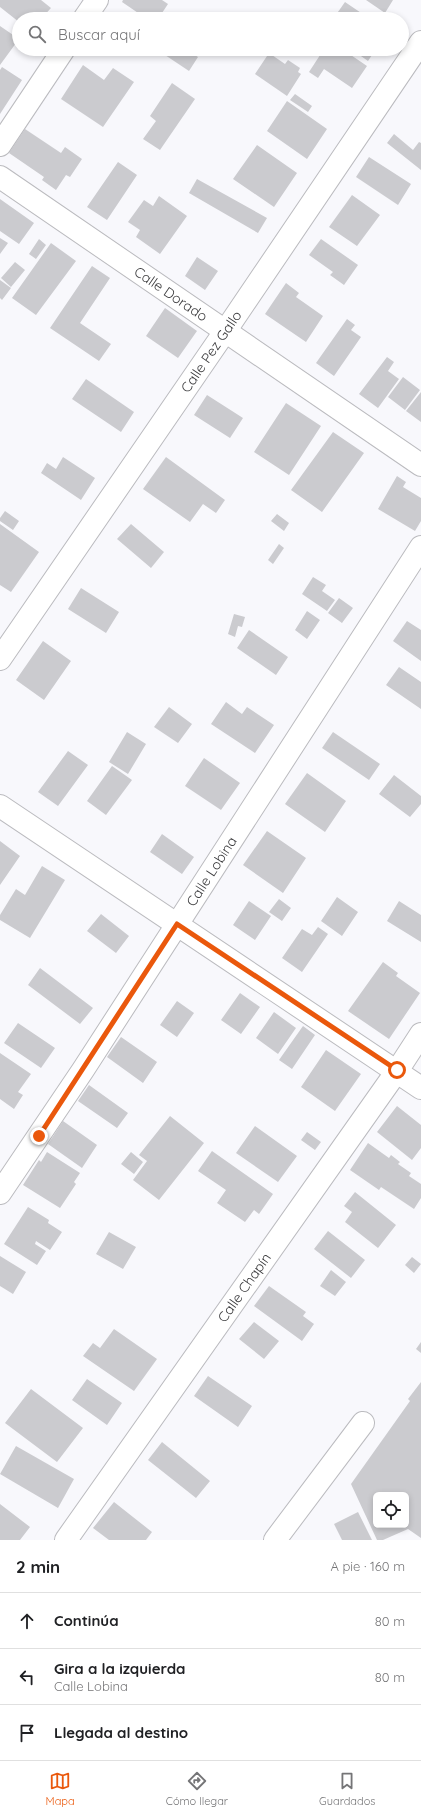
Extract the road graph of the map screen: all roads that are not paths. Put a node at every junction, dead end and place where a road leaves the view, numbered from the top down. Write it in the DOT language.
graph roads {
  1 [pos="97,0"];
  2 [pos="89,12"];
  3 [pos="421,42"];
  4 [pos="59,56"];
  5 [pos="0,145"];
  6 [pos="0,177"];
  7 [pos="226,330"];
  8 [pos="421,464"];
  9 [pos="421,547"];
  10 [pos="0,659"];
  11 [pos="0,806"];
  12 [pos="177,924"];
  13 [pos="421,1034"];
  14 [pos="397,1070"];
  15 [pos="421,1088"];
  16 [pos="0,1193"];
  17 [pos="364,1423"];
  18 [pos="66,1540"];
  19 [pos="275,1540"];
  1 -- 2 [label="street"];
  3 -- 7 [label="street, Calle Pez Gallo"];
  4 -- 5 [label="street"];
  6 -- 7 [label="street, Calle Dorado"];
  7 -- 8 [label="street, Calle Dorado"];
  7 -- 10 [label="street, Calle Pez Gallo"];
  9 -- 12 [label="street, Calle Lobina"];
  11 -- 12 [label="street"];
  12 -- 14 [label="street"];
  12 -- 16 [label="street, Calle Lobina"];
  13 -- 14 [label="street, Calle Chapín"];
  14 -- 15 [label="street"];
  14 -- 18 [label="street, Calle Chapín"];
  17 -- 19 [label="street"];
}
